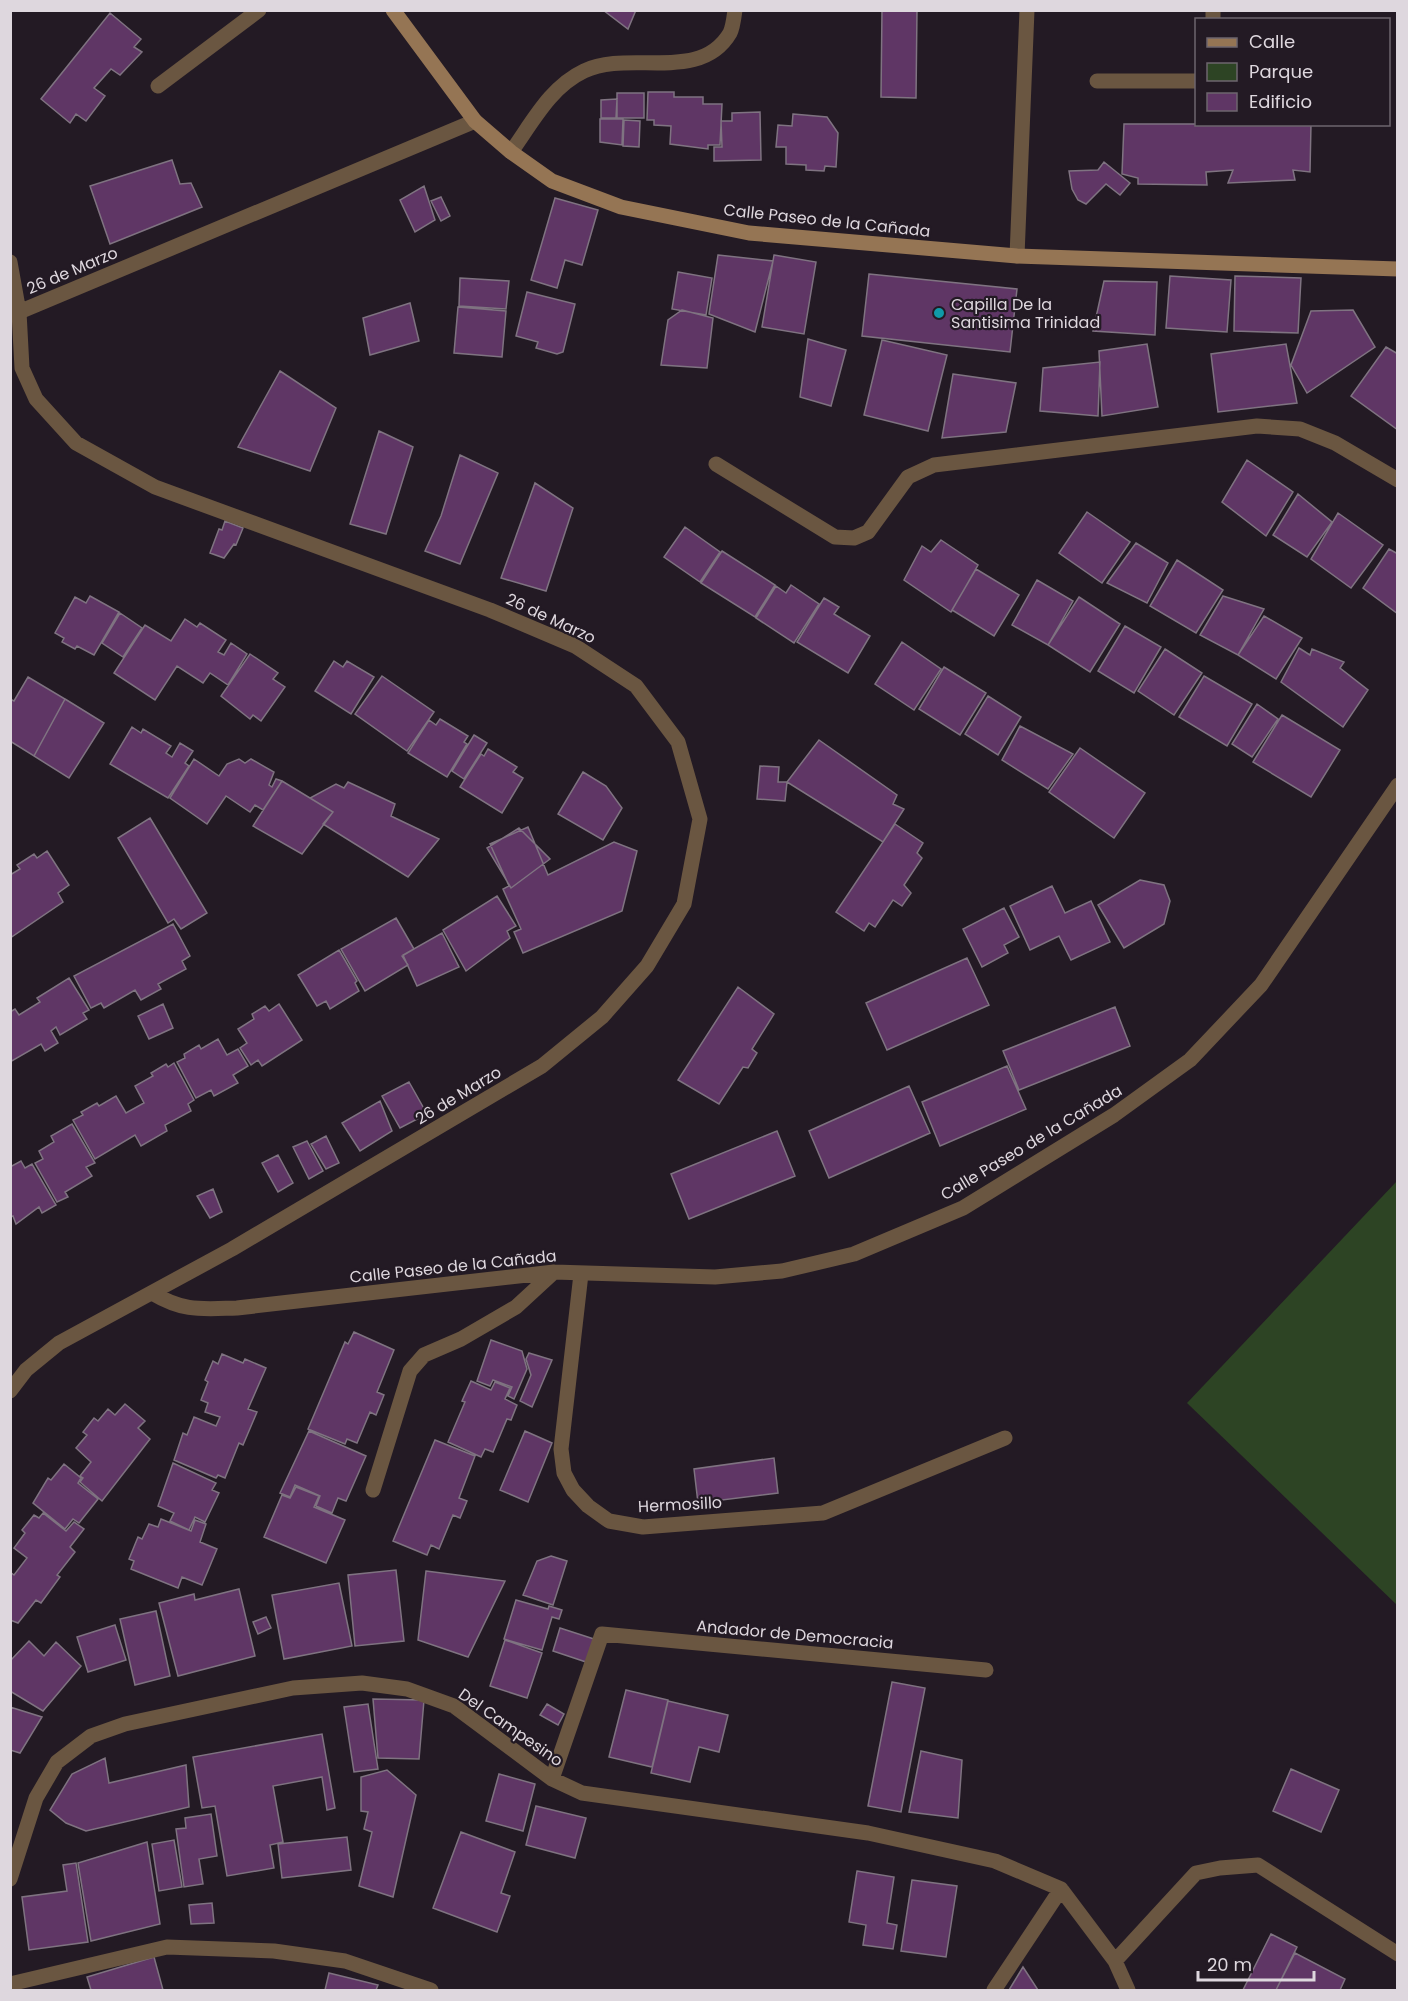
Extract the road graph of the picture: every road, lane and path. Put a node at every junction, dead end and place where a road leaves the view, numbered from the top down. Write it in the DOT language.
graph roads {
  1 [pos="259,10"];
  2 [pos="393,10"];
  3 [pos="735,10"];
  4 [pos="1027,10"];
  5 [pos="1097,81"];
  6 [pos="1195,81"];
  7 [pos="158,86"];
  8 [pos="475,121"];
  9 [pos="511,152"];
  10 [pos="1017,256"];
  11 [pos="10,262"];
  12 [pos="1398,269"];
  13 [pos="19,312"];
  14 [pos="716,464"];
  15 [pos="1398,480"];
  16 [pos="1398,785"];
  17 [pos="554,1272"];
  18 [pos="581,1274"];
  19 [pos="152,1293"];
  20 [pos="10,1391"];
  21 [pos="1005,1438"];
  22 [pos="373,1490"];
  23 [pos="986,1670"];
  24 [pos="552,1779"];
  25 [pos="10,1879"];
  26 [pos="1061,1889"];
  27 [pos="1398,1954"];
  28 [pos="1115,1961"];
  29 [pos="10,1984"];
  30 [pos="431,1990"];
  31 [pos="994,1990"];
  32 [pos="1128,1990"];
  1 -- 7 [label="street"];
  2 -- 8 [label="street, Calle Paseo de la Cañada"];
  3 -- 9 [label="street"];
  4 -- 10 [label="street"];
  5 -- 6 [label="street"];
  8 -- 9 [label="street, Calle Paseo de la Cañada"];
  8 -- 13 [label="street, 26 de Marzo"];
  9 -- 10 [label="street, Calle Paseo de la Cañada"];
  10 -- 12 [label="street, Calle Paseo de la Cañada"];
  11 -- 13 [label="street"];
  13 -- 19 [label="street, 26 de Marzo"];
  14 -- 15 [label="street"];
  16 -- 18 [label="street, Calle Paseo de la Cañada"];
  17 -- 18 [label="street, Calle Paseo de la Cañada"];
  17 -- 19 [label="street, Calle Paseo de la Cañada"];
  17 -- 22 [label="street"];
  18 -- 21 [label="street, Hermosillo"];
  19 -- 20 [label="street, 26 de Marzo"];
  23 -- 24 [label="street, Andador de Democracia"];
  24 -- 25 [label="street, Del Campesino"];
  24 -- 26 [label="street, Del Campesino"];
  26 -- 28 [label="street"];
  26 -- 31 [label="street"];
  27 -- 28 [label="street"];
  28 -- 32 [label="street"];
  29 -- 30 [label="street"];
}
